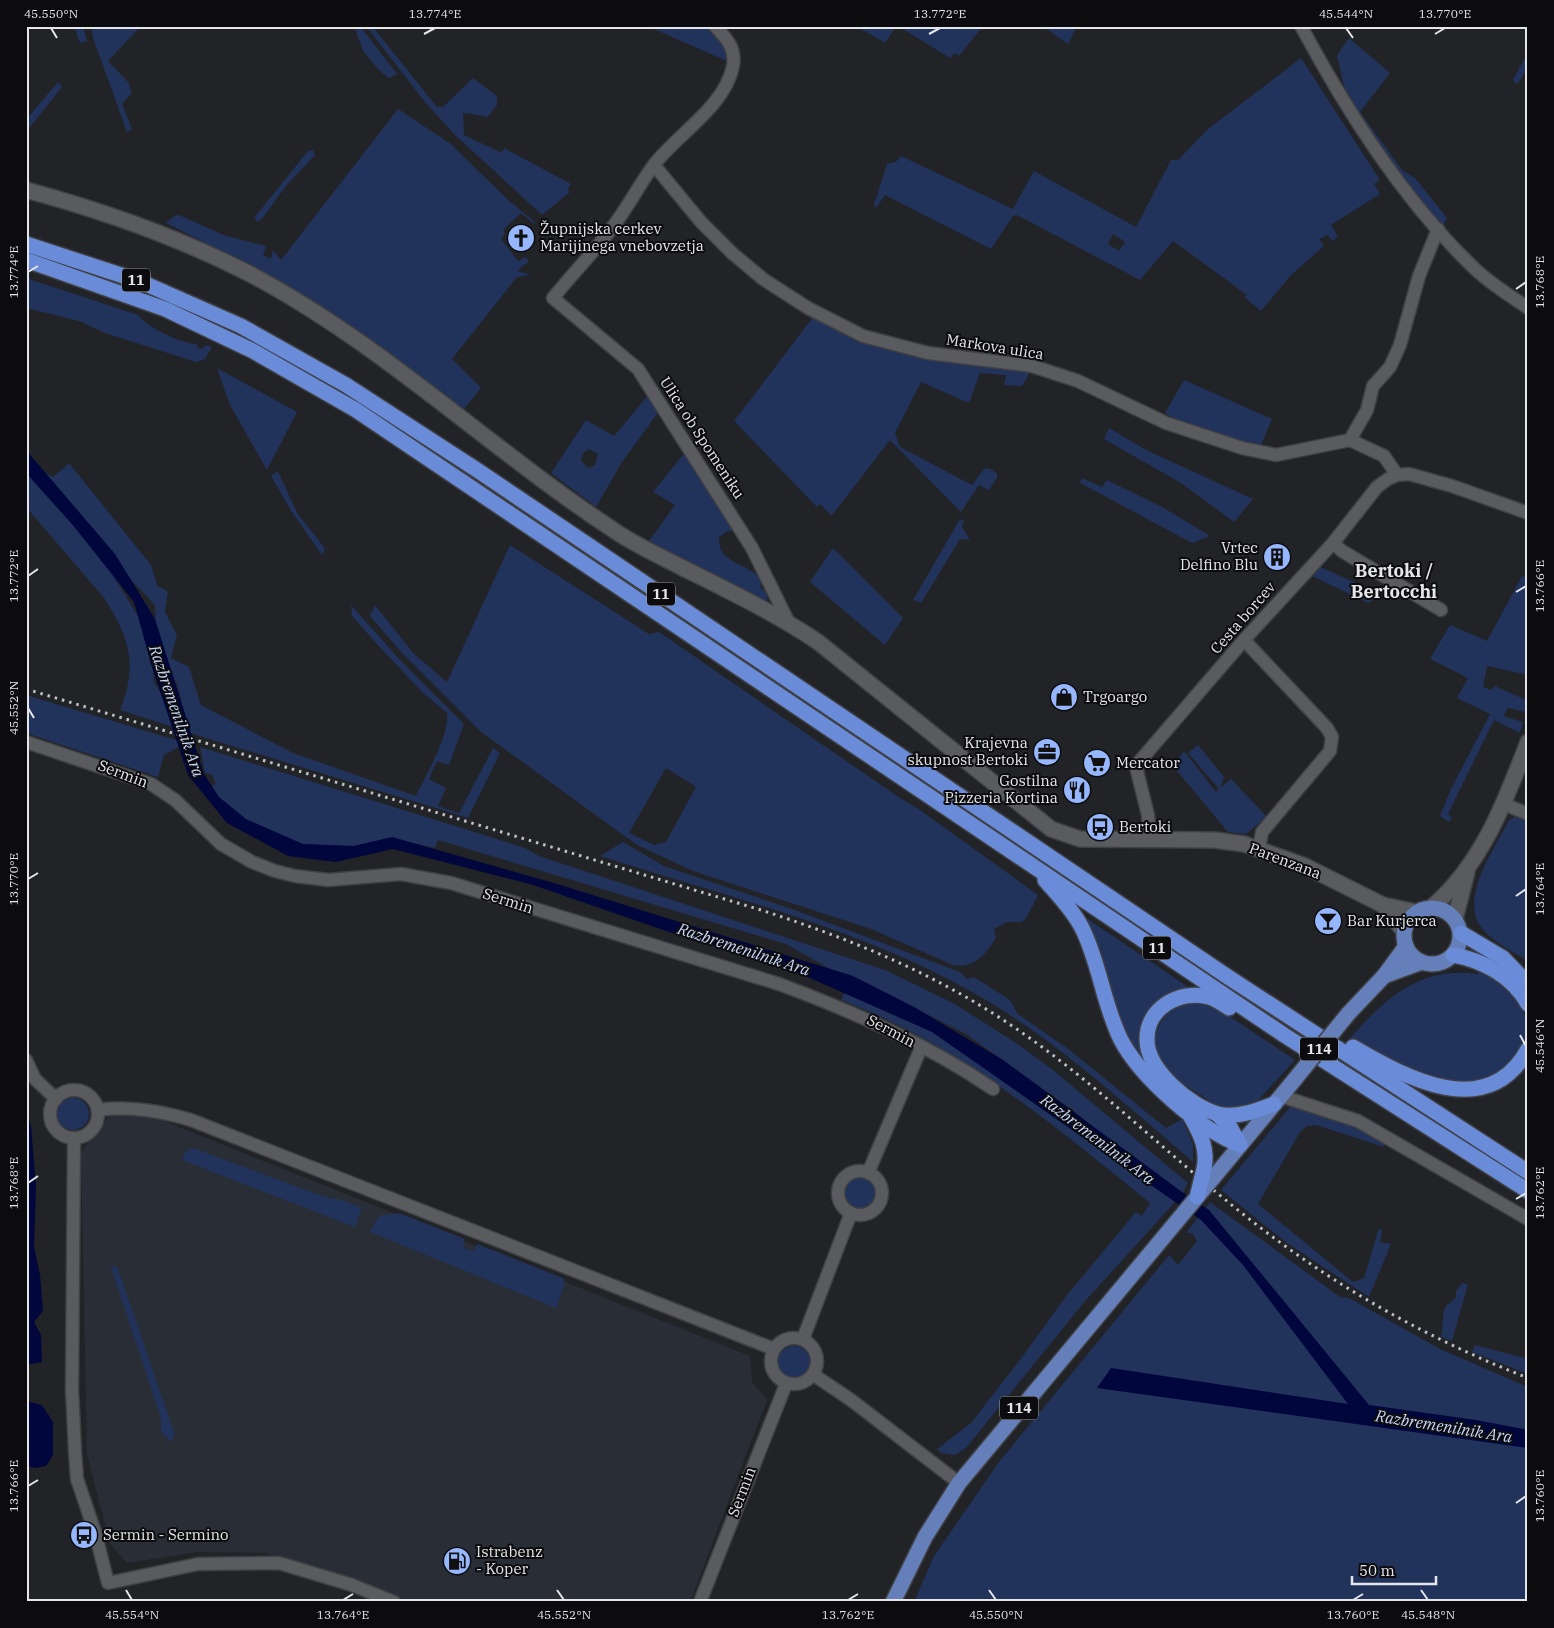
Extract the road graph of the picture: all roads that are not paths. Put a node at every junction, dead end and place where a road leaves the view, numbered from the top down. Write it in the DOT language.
graph roads {
  1 [pos="715,26"];
  2 [pos="1300,26"];
  3 [pos="654,165"];
  4 [pos="26,190"];
  5 [pos="1438,229"];
  6 [pos="26,244"];
  7 [pos="26,260"];
  8 [pos="1528,308"];
  9 [pos="1350,440"];
  10 [pos="1397,475"];
  11 [pos="1528,513"];
  12 [pos="1333,543"];
  13 [pos="1441,610"];
  14 [pos="789,623"];
  15 [pos="1244,640"];
  16 [pos="26,742"];
  17 [pos="1528,742"];
  18 [pos="1504,804"];
  19 [pos="1528,814"];
  20 [pos="1150,840"];
  21 [pos="1258,848"];
  22 [pos="1029,862"];
  23 [pos="1468,868"];
  24 [pos="1382,905"];
  25 [pos="1432,907"];
  26 [pos="1416,912"];
  27 [pos="1458,926"];
  28 [pos="1405,938"];
  29 [pos="1453,956"];
  30 [pos="1422,962"];
  31 [pos="1384,976"];
  32 [pos="1528,984"];
  33 [pos="1528,1004"];
  34 [pos="1271,1006"];
  35 [pos="1284,1035"];
  36 [pos="921,1048"];
  37 [pos="1528,1049"];
  38 [pos="26,1060"];
  39 [pos="993,1089"];
  40 [pos="1282,1095"];
  41 [pos="56,1099"];
  42 [pos="98,1110"];
  43 [pos="1189,1114"];
  44 [pos="1217,1114"];
  45 [pos="74,1138"];
  46 [pos="1240,1145"];
  47 [pos="868,1172"];
  48 [pos="1528,1172"];
  49 [pos="1209,1173"];
  50 [pos="1528,1191"];
  51 [pos="1197,1197"];
  52 [pos="852,1213"];
  53 [pos="1528,1219"];
  54 [pos="803,1339"];
  55 [pos="774,1350"];
  56 [pos="814,1375"];
  57 [pos="786,1384"];
  58 [pos="959,1483"];
  59 [pos="394,1602"];
  60 [pos="700,1602"];
  61 [pos="893,1602"];
  1 -- 3 [label="street"];
  2 -- 5 [label="street"];
  3 -- 9 [label="street, Markova ulica"];
  3 -- 14 [label="street, Ulica ob Spomeniku"];
  4 -- 14 [label="street, Parenzana"];
  5 -- 8 [label="street"];
  5 -- 9 [label="street"];
  6 -- 34 [label="highway, 11"];
  7 -- 22 [label="highway, 11"];
  9 -- 10 [label="street"];
  10 -- 11 [label="street"];
  10 -- 12 [label="street, Cesta borcev"];
  12 -- 13 [label="street"];
  12 -- 15 [label="street, Cesta borcev"];
  14 -- 20 [label="street, Parenzana"];
  15 -- 20 [label="street, Cesta borcev"];
  15 -- 21 [label="street"];
  16 -- 36 [label="street, Sermin"];
  17 -- 18 [label="street"];
  18 -- 19 [label="street"];
  18 -- 23 [label="street"];
  20 -- 21 [label="street, Parenzana"];
  21 -- 24 [label="street, Parenzana"];
  22 -- 35 [label="highway, 11"];
  22 -- 43 [label="highway"];
  23 -- 25 [label="street"];
  23 -- 27 [label="street"];
  24 -- 26 [label="street, Parenzana"];
  24 -- 28 [label="street, Parenzana"];
  25 -- 26 [label="main road"];
  25 -- 27 [label="main road"];
  26 -- 28 [label="main road, 114"];
  27 -- 29 [label="main road"];
  27 -- 32 [label="highway"];
  28 -- 30 [label="main road"];
  28 -- 31 [label="main road, 114"];
  29 -- 30 [label="main road, 114"];
  29 -- 33 [label="highway"];
  30 -- 31 [label="main road, 114"];
  31 -- 40 [label="main road, 114, bridge"];
  34 -- 37 [label="highway"];
  34 -- 48 [label="highway, 11"];
  35 -- 44 [label="highway"];
  35 -- 50 [label="highway, 11"];
  36 -- 39 [label="street, Sermin"];
  36 -- 47 [label="street"];
  38 -- 41 [label="street"];
  40 -- 44 [label="highway"];
  40 -- 46 [label="main road, 114"];
  40 -- 53 [label="street"];
  41 -- 42 [label="street"];
  41 -- 45 [label="street"];
  42 -- 45 [label="street"];
  42 -- 55 [label="street"];
  43 -- 46 [label="highway"];
  43 -- 49 [label="highway"];
  44 -- 46 [label="highway"];
  45 -- 59 [label="street"];
  46 -- 49 [label="main road, 114"];
  47 -- 52 [label="street"];
  47 -- 52 [label="street"];
  49 -- 51 [label="highway, bridge"];
  51 -- 58 [label="main road, 114"];
  52 -- 54 [label="street"];
  54 -- 55 [label="street"];
  54 -- 56 [label="street"];
  55 -- 57 [label="street"];
  56 -- 57 [label="street"];
  56 -- 58 [label="street"];
  57 -- 60 [label="street, Sermin"];
  58 -- 61 [label="main road, 114"];
}
